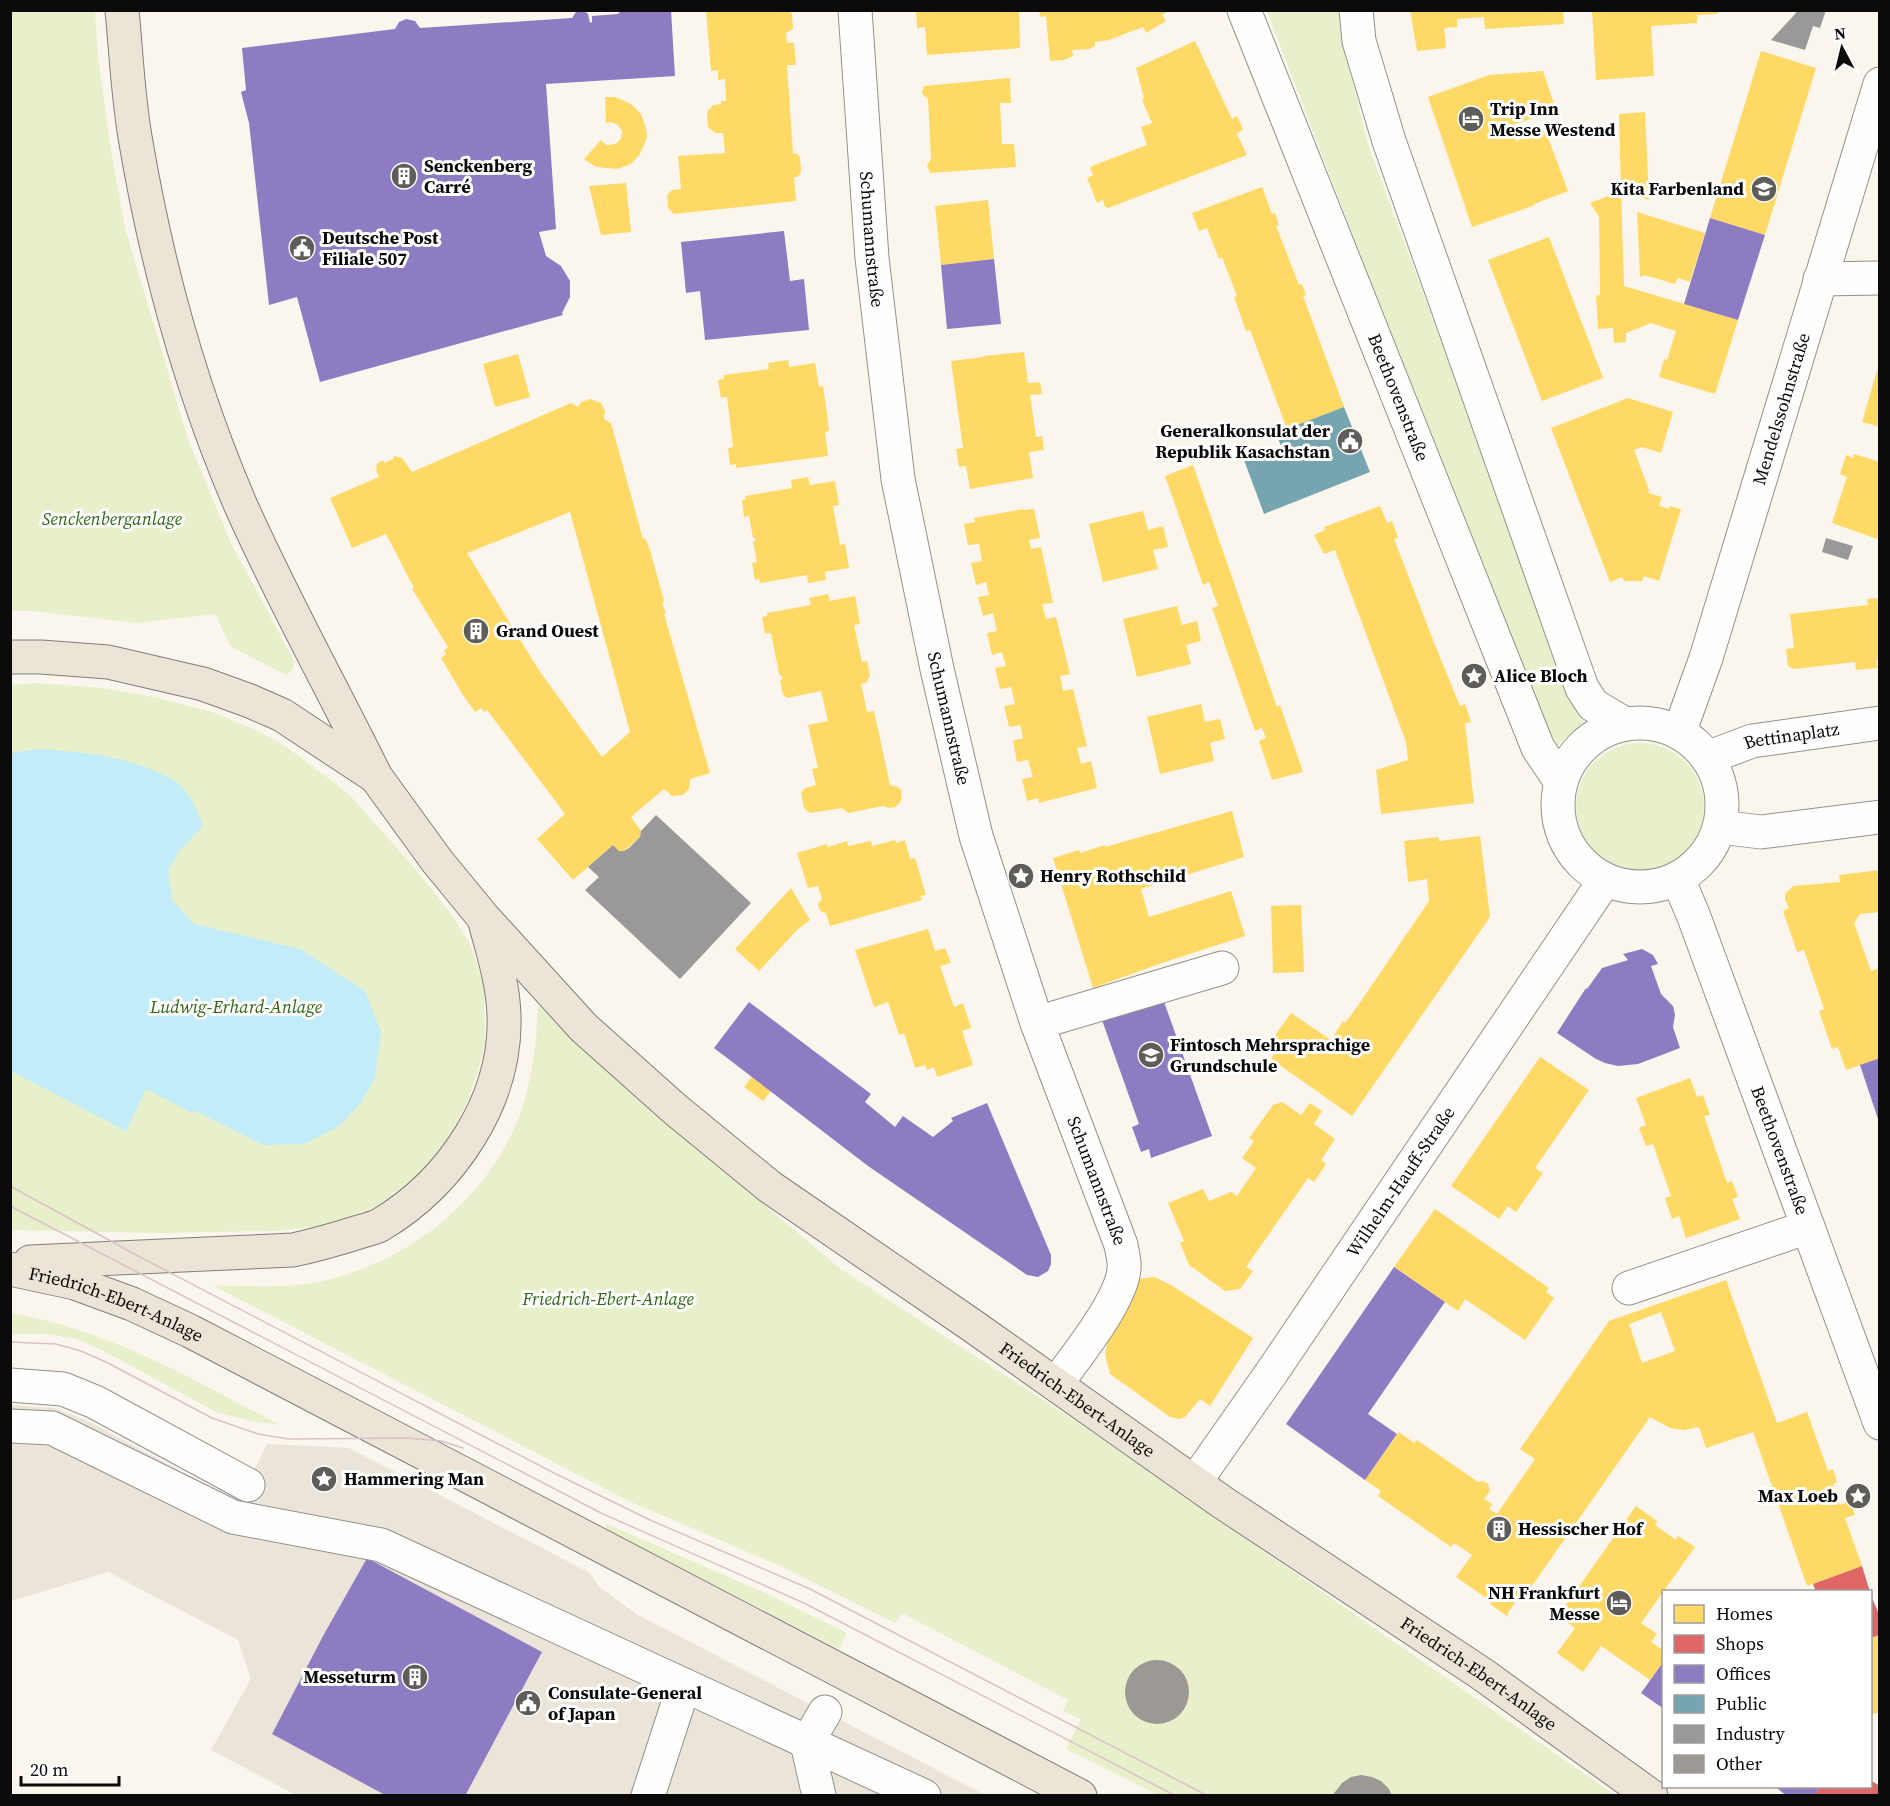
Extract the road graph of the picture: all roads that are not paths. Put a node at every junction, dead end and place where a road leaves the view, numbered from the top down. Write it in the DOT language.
graph roads {
  1 [pos="122,10"];
  2 [pos="855,10"];
  3 [pos="1244,10"];
  4 [pos="1356,10"];
  5 [pos="1880,84"];
  6 [pos="1880,278"];
  7 [pos="1820,279"];
  8 [pos="10,657"];
  9 [pos="1880,723"];
  10 [pos="1625,724"];
  11 [pos="1679,733"];
  12 [pos="1707,758"];
  13 [pos="376,777"];
  14 [pos="1561,782"];
  15 [pos="1880,817"];
  16 [pos="1720,827"];
  17 [pos="1678,879"];
  18 [pos="1605,880"];
  19 [pos="483,917"];
  20 [pos="1222,968"];
  21 [pos="1037,1023"];
  22 [pos="1808,1227"];
  23 [pos="10,1263"];
  24 [pos="10,1269"];
  25 [pos="1629,1288"];
  26 [pos="1056,1384"];
  27 [pos="10,1385"];
  28 [pos="1880,1423"];
  29 [pos="10,1426"];
  30 [pos="1195,1482"];
  31 [pos="248,1485"];
  32 [pos="684,1685"];
  33 [pos="825,1712"];
  34 [pos="807,1743"];
  35 [pos="648,1796"];
  36 [pos="819,1796"];
  37 [pos="924,1796"];
  38 [pos="1080,1796"];
  39 [pos="1651,1796"];
  1 -- 13 [label="main road"];
  2 -- 21 [label="street, Schumannstraße"];
  3 -- 14 [label="street, Beethovenstraße"];
  4 -- 10 [label="street"];
  5 -- 7 [label="street, Mendelssohnstraße"];
  6 -- 7 [label="street"];
  7 -- 11 [label="street, Mendelssohnstraße"];
  8 -- 13 [label="main road"];
  9 -- 12 [label="street, Bettinaplatz"];
  10 -- 11 [label="street"];
  10 -- 14 [label="street"];
  11 -- 12 [label="street"];
  12 -- 16 [label="street"];
  13 -- 19 [label="main road"];
  14 -- 18 [label="street"];
  15 -- 16 [label="street"];
  16 -- 17 [label="street"];
  17 -- 18 [label="street"];
  17 -- 22 [label="street, Beethovenstraße"];
  18 -- 30 [label="street, Wilhelm-Hauff-Straße"];
  19 -- 23 [label="main road"];
  19 -- 26 [label="main road, Friedrich-Ebert-Anlage"];
  20 -- 21 [label="street"];
  21 -- 26 [label="street, Schumannstraße"];
  22 -- 25 [label="street"];
  22 -- 28 [label="street, Beethovenstraße"];
  24 -- 38 [label="main road, Friedrich-Ebert-Anlage"];
  26 -- 30 [label="main road, Friedrich-Ebert-Anlage"];
  27 -- 31 [label="street"];
  29 -- 32 [label="street"];
  30 -- 39 [label="main road, Friedrich-Ebert-Anlage"];
  32 -- 34 [label="street"];
  32 -- 35 [label="street"];
  33 -- 34 [label="street"];
  34 -- 36 [label="street"];
  34 -- 37 [label="street"];
}
